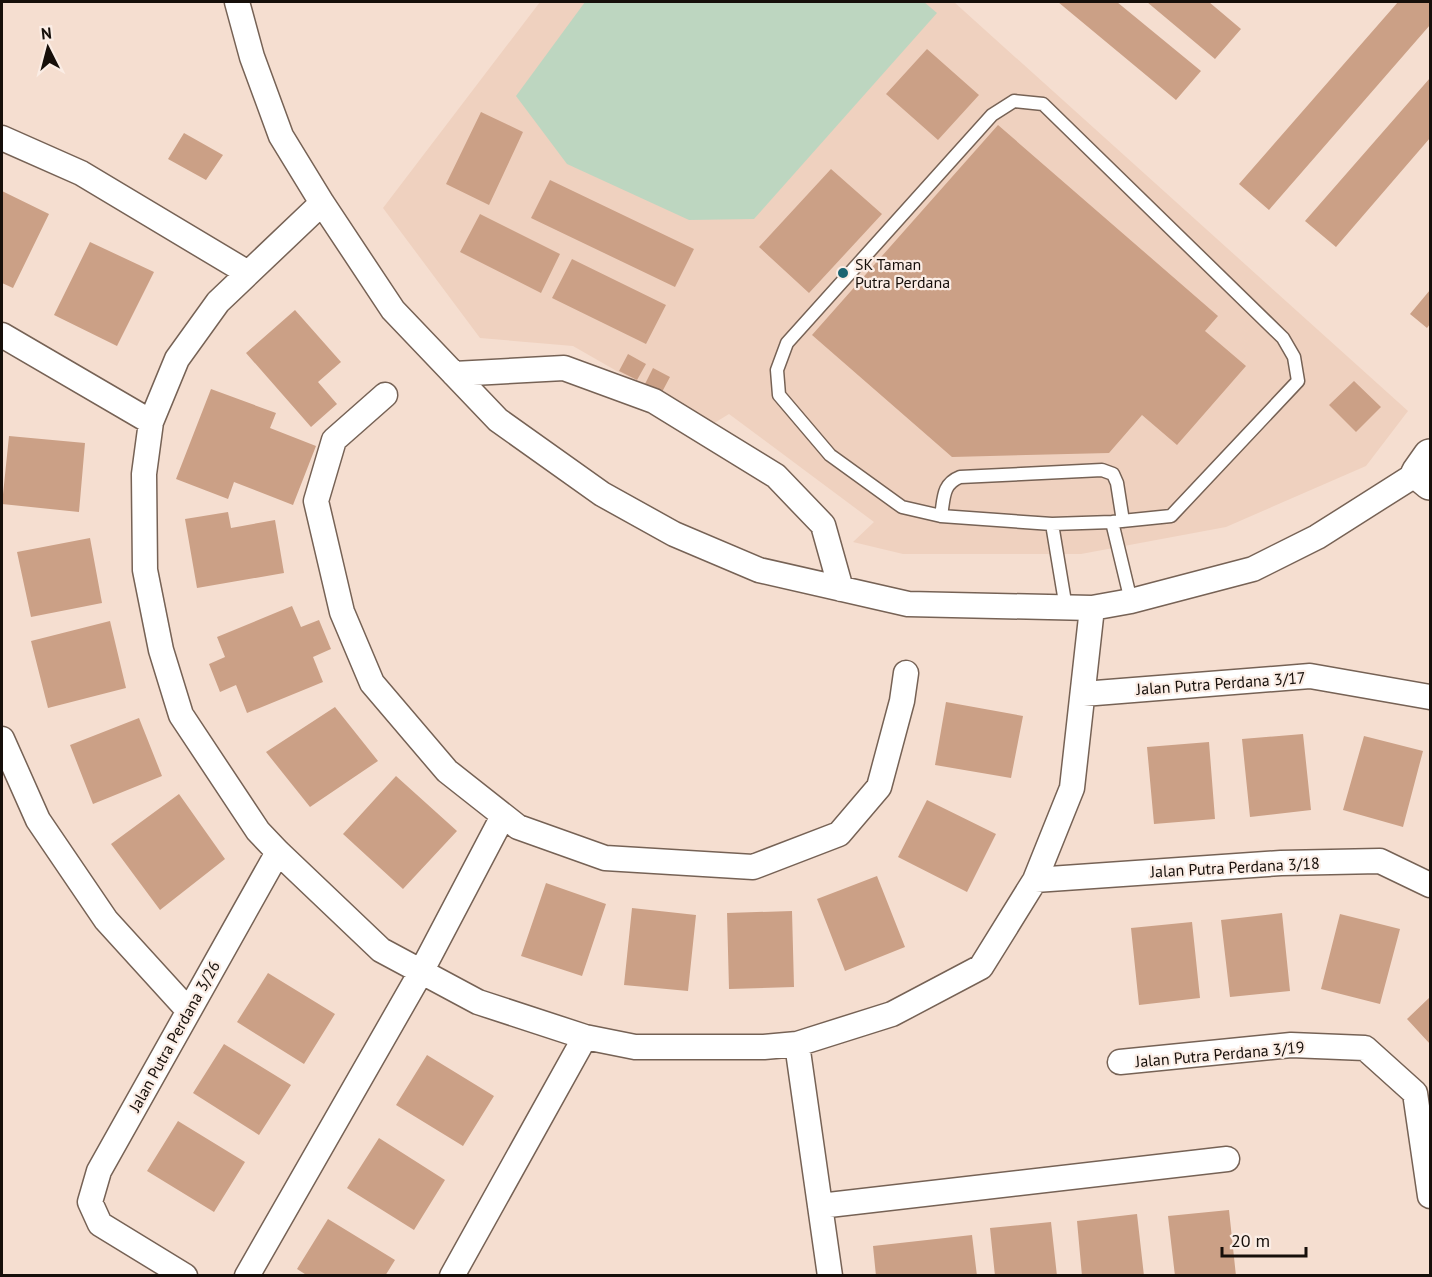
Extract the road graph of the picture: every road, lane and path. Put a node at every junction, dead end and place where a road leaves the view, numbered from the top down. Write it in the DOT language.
graph roads {
  1 [pos="237,2"];
  2 [pos="2,138"];
  3 [pos="322,203"];
  4 [pos="248,273"];
  5 [pos="2,335"];
  6 [pos="454,374"];
  7 [pos="385,395"];
  8 [pos="151,422"];
  9 [pos="1426,471"];
  10 [pos="941,516"];
  11 [pos="1117,521"];
  12 [pos="1052,524"];
  13 [pos="842,589"];
  14 [pos="1131,601"];
  15 [pos="1066,608"];
  16 [pos="1092,608"];
  17 [pos="906,673"];
  18 [pos="1083,694"];
  19 [pos="1431,697"];
  20 [pos="2,739"];
  21 [pos="503,816"];
  22 [pos="278,852"];
  23 [pos="1035,880"];
  24 [pos="1431,885"];
  25 [pos="421,972"];
  26 [pos="188,1010"];
  27 [pos="585,1037"];
  28 [pos="797,1044"];
  29 [pos="1120,1062"];
  30 [pos="1227,1159"];
  31 [pos="1431,1196"];
  32 [pos="820,1206"];
  33 [pos="185,1275"];
  34 [pos="247,1275"];
  35 [pos="452,1275"];
  36 [pos="830,1275"];
  1 -- 3 [label="street"];
  2 -- 4 [label="street"];
  3 -- 4 [label="street"];
  3 -- 6 [label="street"];
  4 -- 8 [label="street"];
  5 -- 8 [label="street"];
  6 -- 13 [label="street"];
  6 -- 13 [label="street"];
  7 -- 21 [label="street"];
  8 -- 22 [label="street"];
  9 -- 14 [label="street"];
  10 -- 11 [label="lane"];
  10 -- 11 [label="lane"];
  10 -- 12 [label="lane"];
  11 -- 12 [label="lane"];
  11 -- 14 [label="lane"];
  12 -- 15 [label="lane"];
  13 -- 15 [label="street"];
  14 -- 16 [label="street"];
  15 -- 16 [label="street"];
  16 -- 18 [label="street"];
  17 -- 21 [label="street"];
  18 -- 19 [label="street, Jalan Putra Perdana 3/17"];
  18 -- 23 [label="street"];
  20 -- 26 [label="street"];
  21 -- 25 [label="street"];
  22 -- 25 [label="street"];
  22 -- 26 [label="street, Jalan Putra Perdana 3/26"];
  23 -- 24 [label="street, Jalan Putra Perdana 3/18"];
  23 -- 28 [label="street"];
  25 -- 27 [label="street"];
  25 -- 34 [label="street"];
  26 -- 33 [label="street, Jalan Putra Perdana 3/26"];
  27 -- 28 [label="street"];
  27 -- 35 [label="street"];
  28 -- 32 [label="street"];
  29 -- 31 [label="street, Jalan Putra Perdana 3/19"];
  30 -- 32 [label="street"];
  32 -- 36 [label="street"];
}
